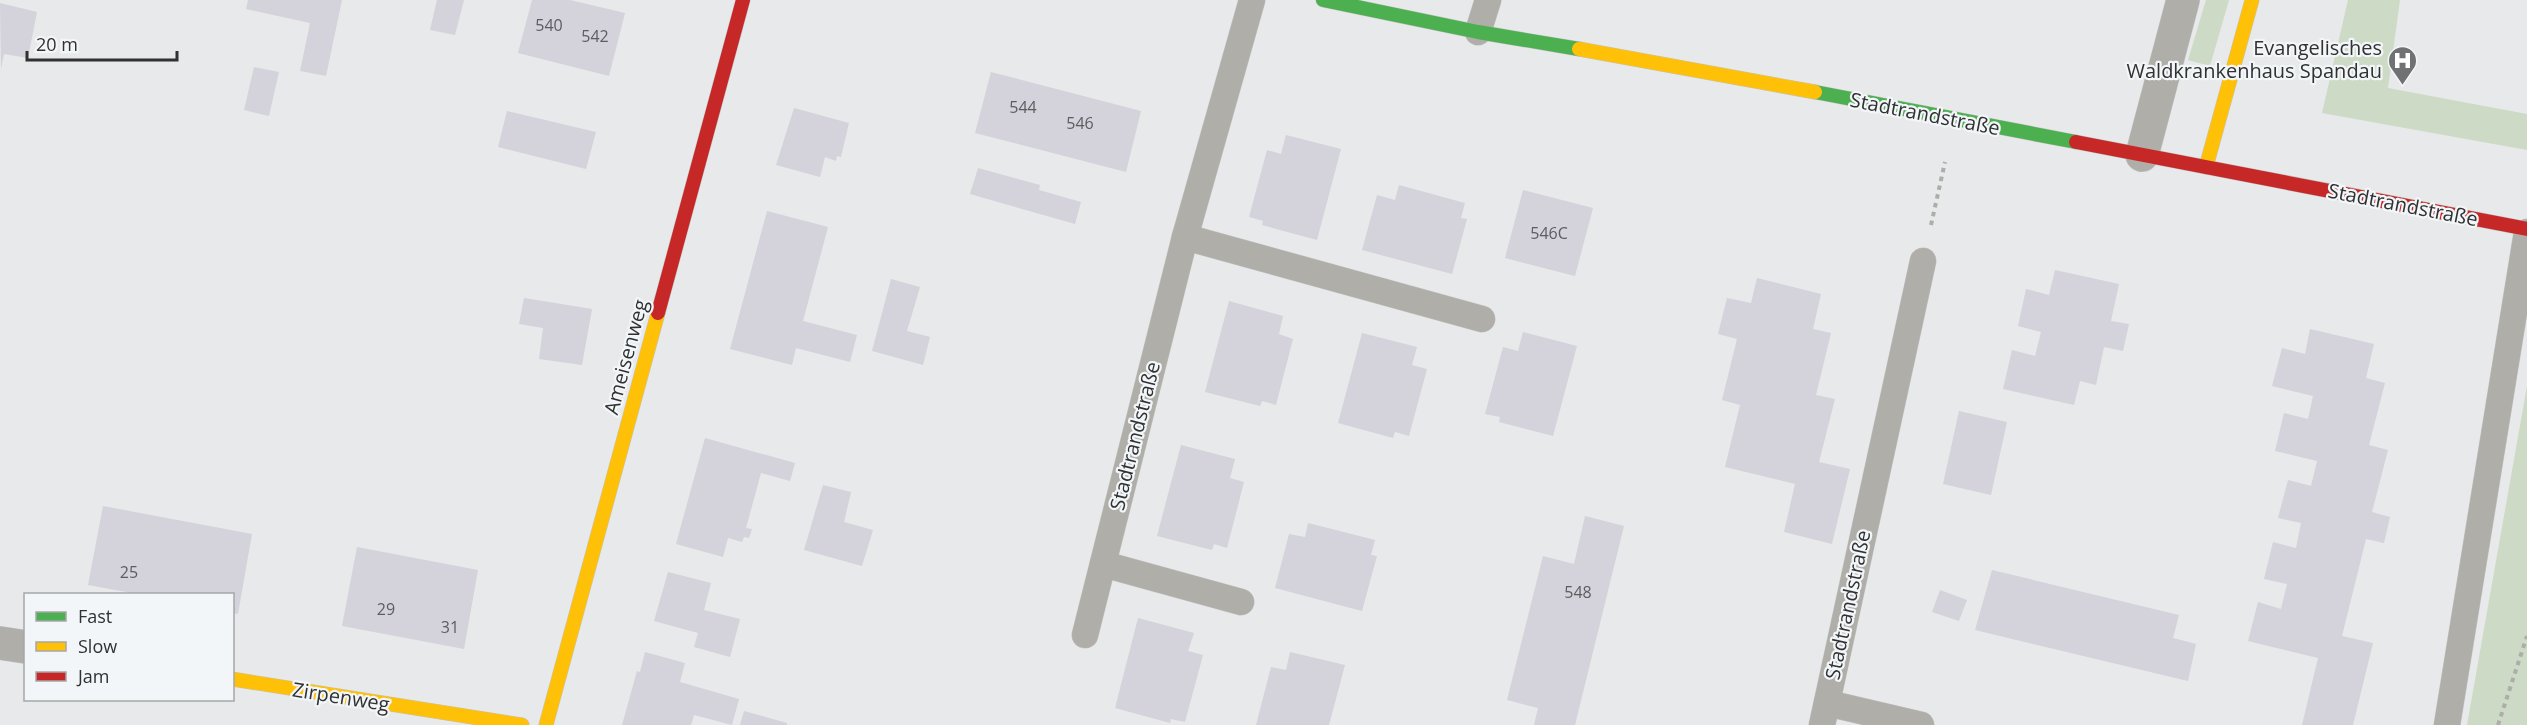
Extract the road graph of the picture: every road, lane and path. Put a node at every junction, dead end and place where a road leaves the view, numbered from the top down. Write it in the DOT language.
graph roads {
  1 [pos="743,0"];
  2 [pos="1252,0"];
  3 [pos="1323,0"];
  4 [pos="1488,0"];
  5 [pos="2182,0"];
  6 [pos="2252,0"];
  7 [pos="1478,32"];
  8 [pos="1955,120"];
  9 [pos="2142,155"];
  10 [pos="2206,167"];
  11 [pos="2527,231"];
  12 [pos="1185,237"];
  13 [pos="1923,261"];
  14 [pos="1482,319"];
  15 [pos="1103,564"];
  16 [pos="1241,603"];
  17 [pos="1085,635"];
  18 [pos="2527,636"];
  19 [pos="0,643"];
  20 [pos="24,647"];
  21 [pos="234,679"];
  22 [pos="1825,714"];
  23 [pos="522,725"];
  24 [pos="546,725"];
  25 [pos="1921,725"];
  26 [pos="2447,725"];
  27 [pos="2498,725"];
  1 -- 24 [label="street, Ameisenweg"];
  2 -- 12 [label="lane, Stadtrandstraße"];
  3 -- 7 [label="street, Stadtrandstraße"];
  4 -- 7 [label="lane"];
  5 -- 9 [label="street"];
  6 -- 10 [label="street"];
  7 -- 8 [label="street, Stadtrandstraße"];
  8 -- 9 [label="street, Stadtrandstraße"];
  8 -- 13 [label="path"];
  9 -- 10 [label="street, Stadtrandstraße"];
  10 -- 11 [label="street, Stadtrandstraße"];
  11 -- 26 [label="lane, Stadtrandstraße"];
  12 -- 14 [label="lane"];
  12 -- 15 [label="lane, Stadtrandstraße"];
  13 -- 22 [label="lane, Stadtrandstraße"];
  15 -- 16 [label="lane"];
  15 -- 17 [label="lane, Stadtrandstraße"];
  18 -- 27 [label="path"];
  19 -- 20 [label="street"];
  21 -- 23 [label="street, Zirpenweg"];
  22 -- 25 [label="lane, Stadtrandstraße"];
}
